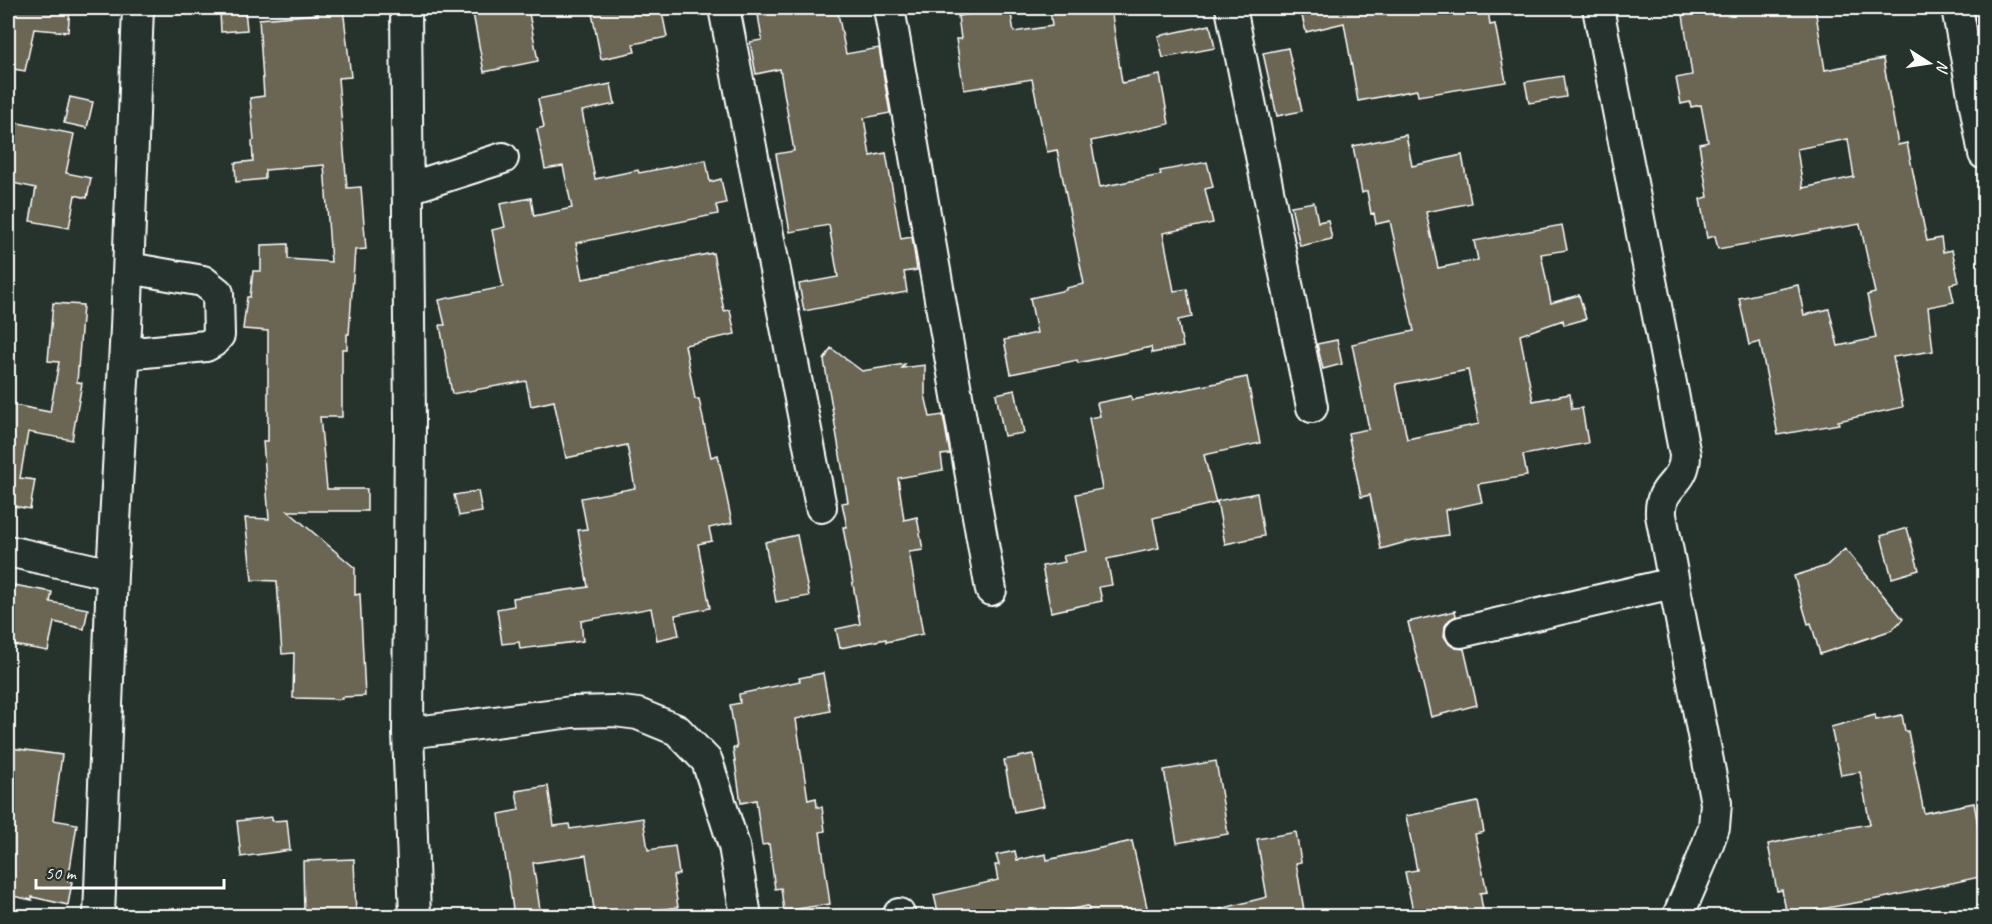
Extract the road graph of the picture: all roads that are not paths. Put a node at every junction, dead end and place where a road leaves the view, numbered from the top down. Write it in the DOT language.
graph roads {
  1 [pos="138,8"];
  2 [pos="406,8"];
  3 [pos="724,8"];
  4 [pos="889,8"];
  5 [pos="1231,8"];
  6 [pos="1598,8"];
  7 [pos="1957,8"];
  8 [pos="1984,154"];
  9 [pos="503,158"];
  10 [pos="409,188"];
  11 [pos="129,268"];
  12 [pos="125,354"];
  13 [pos="1312,407"];
  14 [pos="820,507"];
  15 [pos="8,551"];
  16 [pos="112,574"];
  17 [pos="1673,583"];
  18 [pos="991,590"];
  19 [pos="1461,632"];
  20 [pos="408,733"];
  21 [pos="99,916"];
  22 [pos="415,916"];
  23 [pos="746,916"];
  24 [pos="1678,916"];
  1 -- 11 [label="street"];
  2 -- 10 [label="street"];
  3 -- 14 [label="street"];
  4 -- 18 [label="street"];
  5 -- 13 [label="street"];
  6 -- 17 [label="street"];
  7 -- 8 [label="street"];
  9 -- 10 [label="street"];
  10 -- 20 [label="street"];
  11 -- 12 [label="street"];
  11 -- 12 [label="street"];
  12 -- 16 [label="street"];
  15 -- 16 [label="street"];
  16 -- 21 [label="street"];
  17 -- 19 [label="street"];
  17 -- 24 [label="street"];
  20 -- 22 [label="street"];
  20 -- 23 [label="street"];
}
